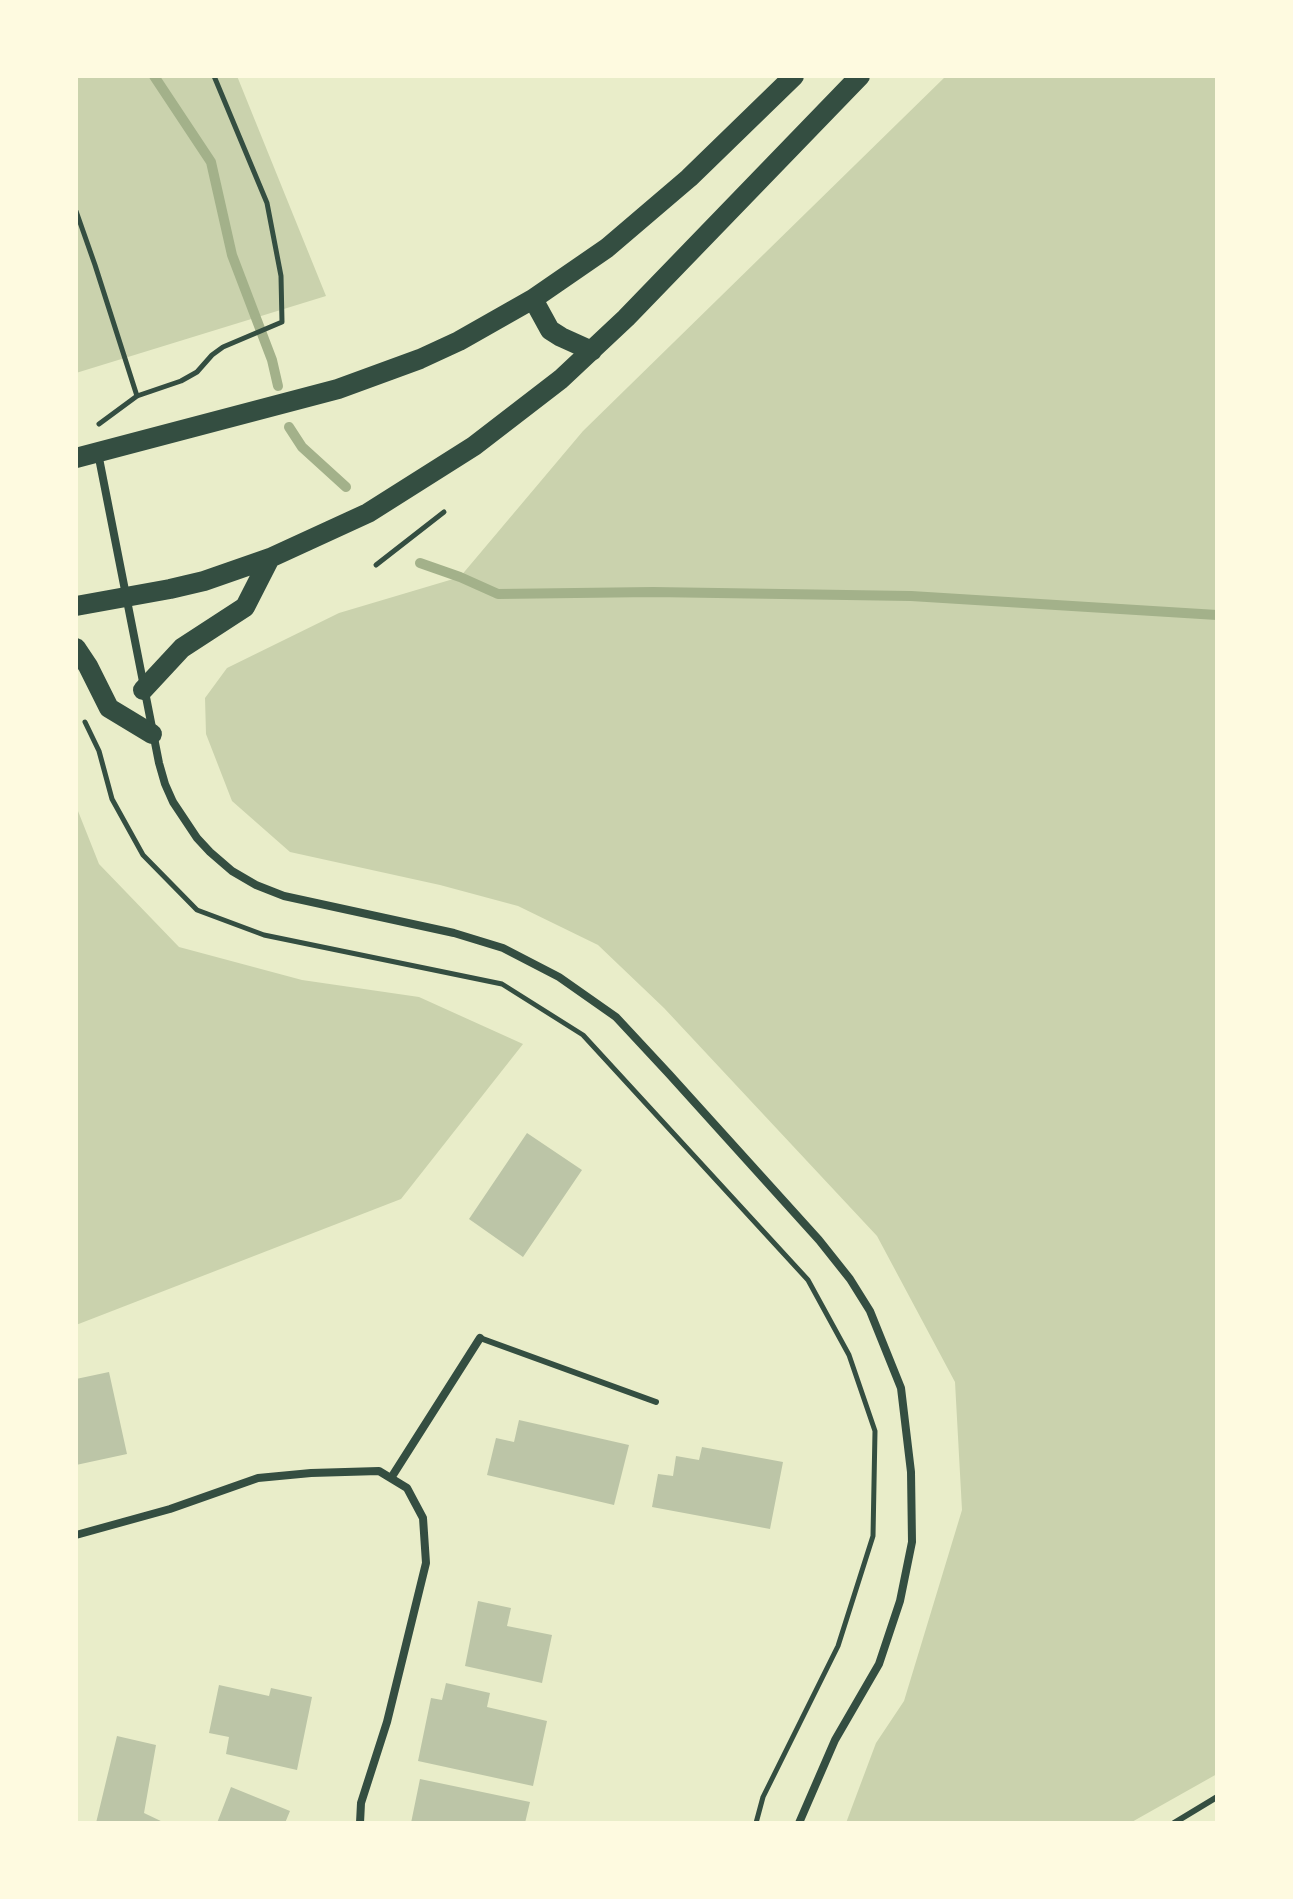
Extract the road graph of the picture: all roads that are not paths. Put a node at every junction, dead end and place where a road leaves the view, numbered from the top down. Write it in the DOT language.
graph roads {
  1 [pos="794,76"];
  2 [pos="860,76"];
  3 [pos="533,299"];
  4 [pos="592,351"];
  5 [pos="98,452"];
  6 [pos="76,458"];
  7 [pos="270,558"];
  8 [pos="126,598"];
  9 [pos="76,606"];
  10 [pos="76,648"];
  11 [pos="143,690"];
  12 [pos="152,734"];
  13 [pos="480,1338"];
  14 [pos="656,1402"];
  15 [pos="391,1478"];
  16 [pos="76,1535"];
  17 [pos="1217,1797"];
  18 [pos="360,1823"];
  19 [pos="799,1823"];
  20 [pos="1174,1823"];
  1 -- 3 [label="main road"];
  2 -- 4 [label="main road"];
  3 -- 4 [label="main road"];
  3 -- 5 [label="main road"];
  4 -- 7 [label="main road"];
  5 -- 6 [label="main road"];
  5 -- 8 [label="street"];
  7 -- 8 [label="main road"];
  7 -- 11 [label="main road"];
  8 -- 9 [label="main road"];
  8 -- 11 [label="street"];
  10 -- 12 [label="main road"];
  11 -- 12 [label="street"];
  12 -- 19 [label="street"];
  13 -- 14 [label="lane"];
  13 -- 15 [label="street"];
  15 -- 16 [label="street"];
  15 -- 18 [label="street"];
  17 -- 20 [label="lane"];
}
